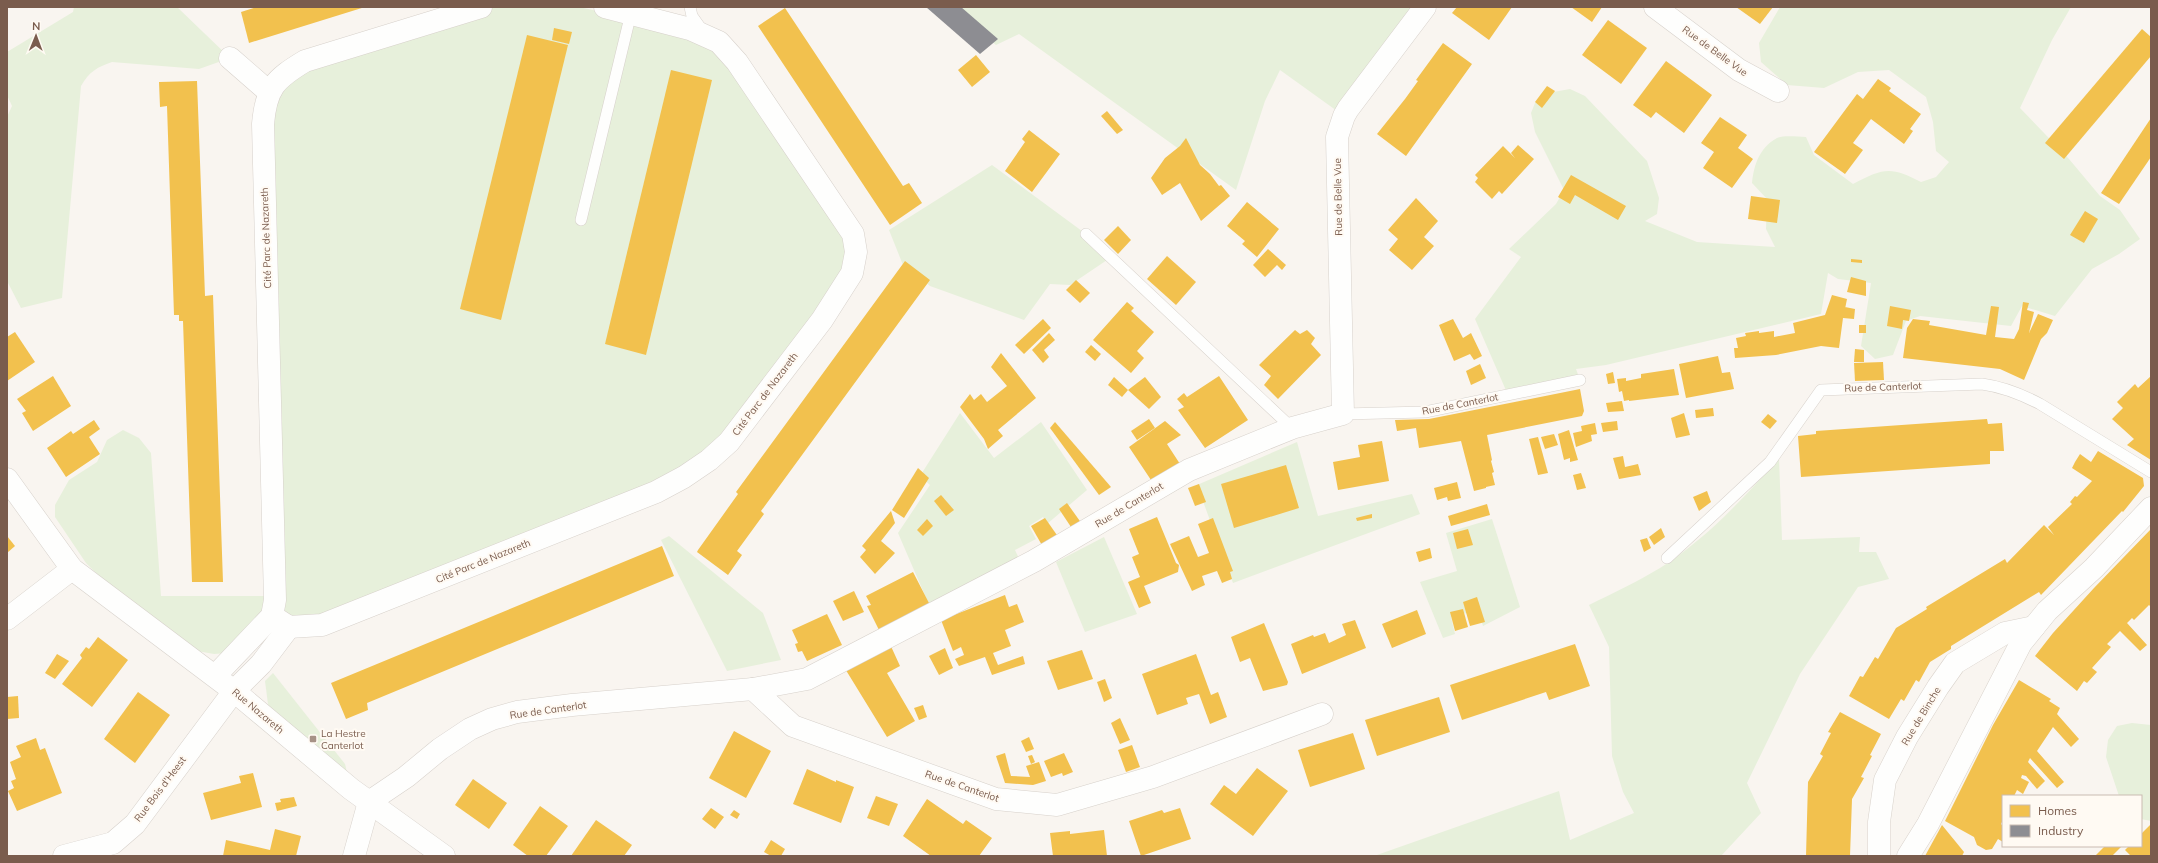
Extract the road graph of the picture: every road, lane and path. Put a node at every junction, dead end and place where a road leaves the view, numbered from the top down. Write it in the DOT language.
graph roads {
  1 [pos="481,7"];
  2 [pos="605,7"];
  3 [pos="690,7"];
  4 [pos="1425,7"];
  5 [pos="1655,7"];
  6 [pos="630,13"];
  7 [pos="706,36"];
  8 [pos="230,58"];
  9 [pos="1778,91"];
  10 [pos="269,92"];
  11 [pos="581,220"];
  12 [pos="1086,234"];
  13 [pos="1580,380"];
  14 [pos="1343,414"];
  15 [pos="1292,428"];
  16 [pos="2151,472"];
  17 [pos="7,480"];
  18 [pos="2151,508"];
  19 [pos="1667,558"];
  20 [pos="72,568"];
  21 [pos="7,619"];
  22 [pos="281,622"];
  23 [pos="2034,627"];
  24 [pos="215,676"];
  25 [pos="753,689"];
  26 [pos="234,691"];
  27 [pos="1322,714"];
  28 [pos="368,802"];
  29 [pos="64,856"];
  30 [pos="354,856"];
  31 [pos="444,856"];
  32 [pos="1879,856"];
  33 [pos="1908,856"];
  1 -- 10 [label="street, Cité Parc de Nazareth"];
  2 -- 6 [label="street, Cité Parc de Nazareth"];
  3 -- 7 [label="lane"];
  4 -- 14 [label="street, Rue de Belle Vue"];
  5 -- 9 [label="street, Rue de Belle Vue"];
  6 -- 7 [label="street, Cité Parc de Nazareth"];
  6 -- 11 [label="lane"];
  7 -- 22 [label="street, Cité Parc de Nazareth"];
  8 -- 10 [label="street"];
  10 -- 22 [label="street, Cité Parc de Nazareth"];
  12 -- 15 [label="lane"];
  13 -- 14 [label="lane, Rue de Canterlot"];
  14 -- 15 [label="street, Rue de Canterlot"];
  15 -- 25 [label="street, Rue de Canterlot"];
  16 -- 19 [label="lane, Rue de Canterlot"];
  17 -- 20 [label="street, Rue Nazareth"];
  18 -- 23 [label="street"];
  20 -- 21 [label="street"];
  20 -- 24 [label="street, Rue Nazareth"];
  22 -- 24 [label="street"];
  22 -- 26 [label="street, Cité Parc de Nazareth"];
  23 -- 32 [label="street, Rue de Binche"];
  23 -- 33 [label="street"];
  24 -- 26 [label="street, Rue Nazareth"];
  25 -- 27 [label="street, Rue de Canterlot"];
  25 -- 28 [label="street, Rue de Canterlot"];
  26 -- 28 [label="street, Rue Nazareth"];
  26 -- 29 [label="street, Rue Bois d'Heest"];
  28 -- 30 [label="street"];
  28 -- 31 [label="street, Rue Nazareth"];
}
